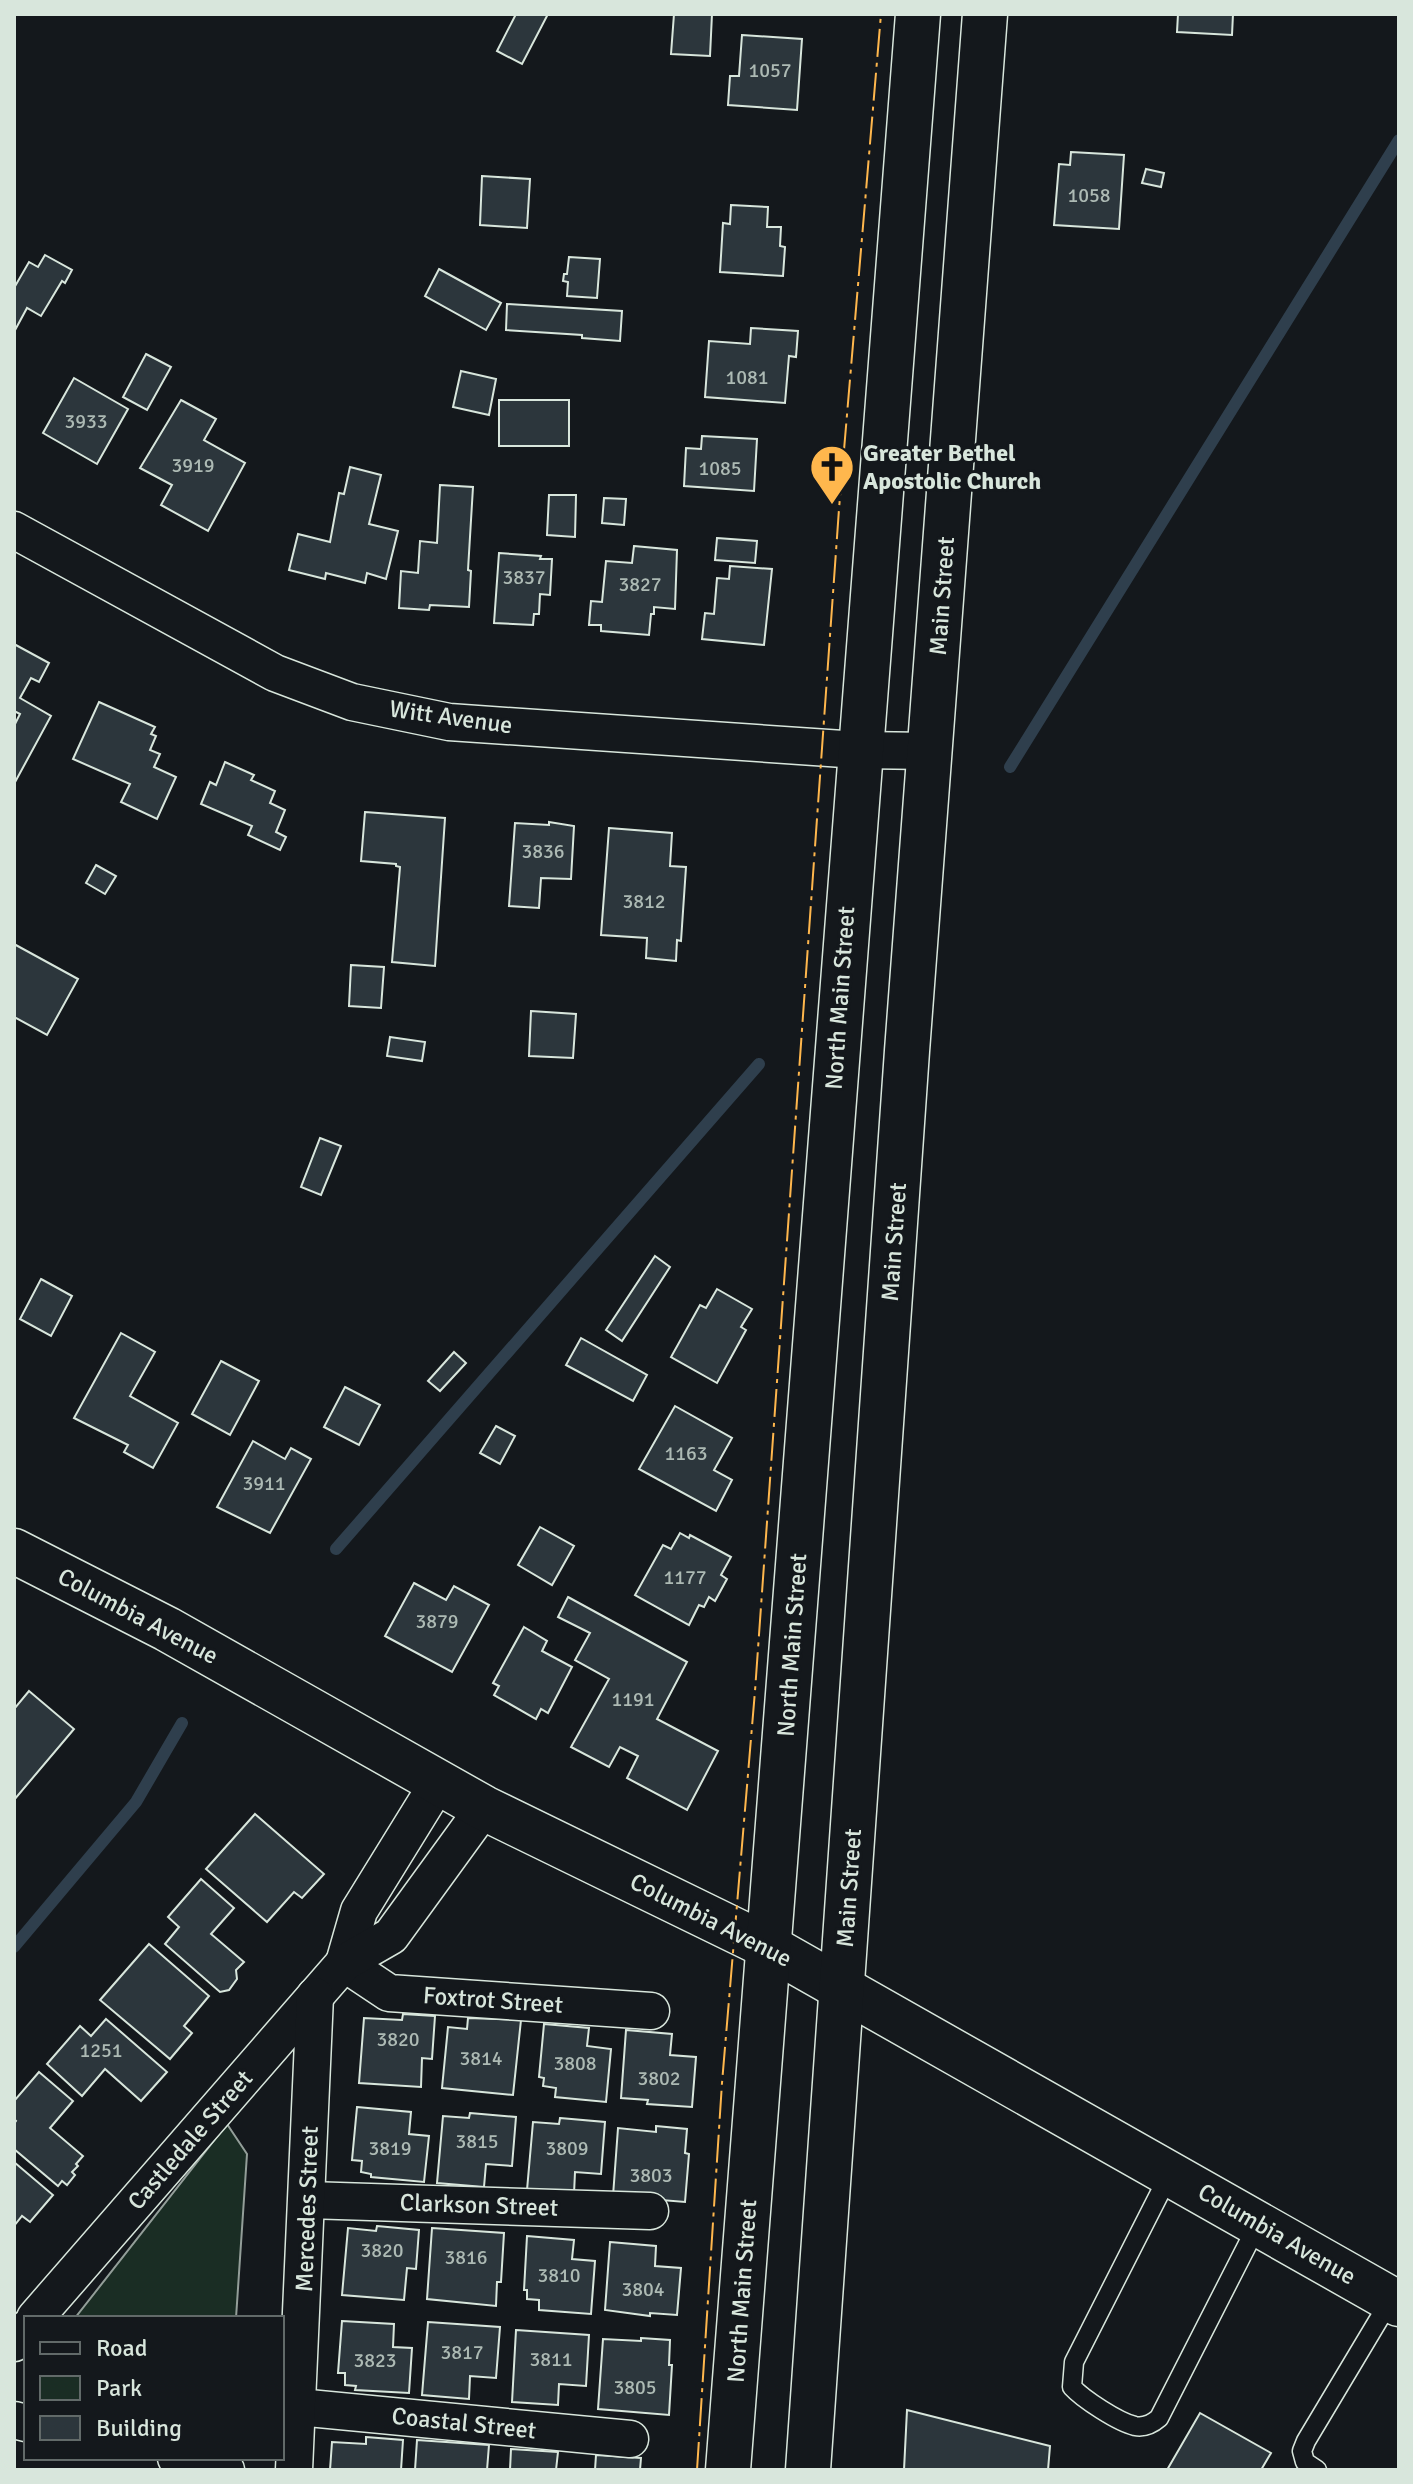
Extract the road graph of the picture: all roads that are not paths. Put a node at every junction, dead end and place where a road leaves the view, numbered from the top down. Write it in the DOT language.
graph roads {
  1 [pos="918,14"];
  2 [pos="985,14"];
  3 [pos="14,530"];
  4 [pos="858,750"];
  5 [pos="931,751"];
  6 [pos="14,1551"];
  7 [pos="438,1783"];
  8 [pos="484,1808"];
  9 [pos="374,1886"];
  10 [pos="410,1910"];
  11 [pos="769,1947"];
  12 [pos="344,1963"];
  13 [pos="841,1988"];
  14 [pos="315,1996"];
  15 [pos="651,2011"];
  16 [pos="1170,2173"];
  17 [pos="308,2200"];
  18 [pos="650,2211"];
  19 [pos="1258,2224"];
  20 [pos="1395,2302"];
  21 [pos="37,2316"];
  22 [pos="298,2407"];
  23 [pos="630,2439"];
  24 [pos="184,2460"];
  25 [pos="226,2470"];
  26 [pos="294,2470"];
  27 [pos="728,2470"];
  28 [pos="808,2470"];
  29 [pos="1317,2470"];
  1 -- 4 [label="main road"];
  2 -- 5 [label="main road, Main Street"];
  3 -- 4 [label="street, Witt Avenue"];
  4 -- 5 [label="street, Witt Avenue"];
  4 -- 11 [label="main road, North Main Street"];
  5 -- 13 [label="main road, Main Street"];
  6 -- 7 [label="main road, Columbia Avenue"];
  7 -- 8 [label="main road, Columbia Avenue"];
  7 -- 9 [label="street, Castledale Street"];
  8 -- 10 [label="street, Castledale Street"];
  8 -- 11 [label="main road, Columbia Avenue"];
  9 -- 10 [label="street"];
  9 -- 12 [label="street, Castledale Street"];
  10 -- 12 [label="street, Castledale Street"];
  11 -- 13 [label="main road, Columbia Avenue"];
  11 -- 27 [label="main road, North Main Street"];
  12 -- 14 [label="street, Castledale Street"];
  12 -- 15 [label="street, Foxtrot Street"];
  13 -- 16 [label="main road, Columbia Avenue"];
  13 -- 28 [label="main road, Main Street"];
  14 -- 17 [label="street, Mercedes Street"];
  14 -- 21 [label="street, Castledale Street"];
  16 -- 19 [label="main road, Columbia Avenue"];
  16 -- 19 [label="lane"];
  17 -- 18 [label="street, Clarkson Street"];
  17 -- 22 [label="street, Mercedes Street"];
  19 -- 20 [label="main road, Columbia Avenue"];
  20 -- 29 [label="lane"];
  22 -- 23 [label="street, Coastal Street"];
  22 -- 26 [label="street, Mercedes Street"];
  24 -- 25 [label="street"];
}
